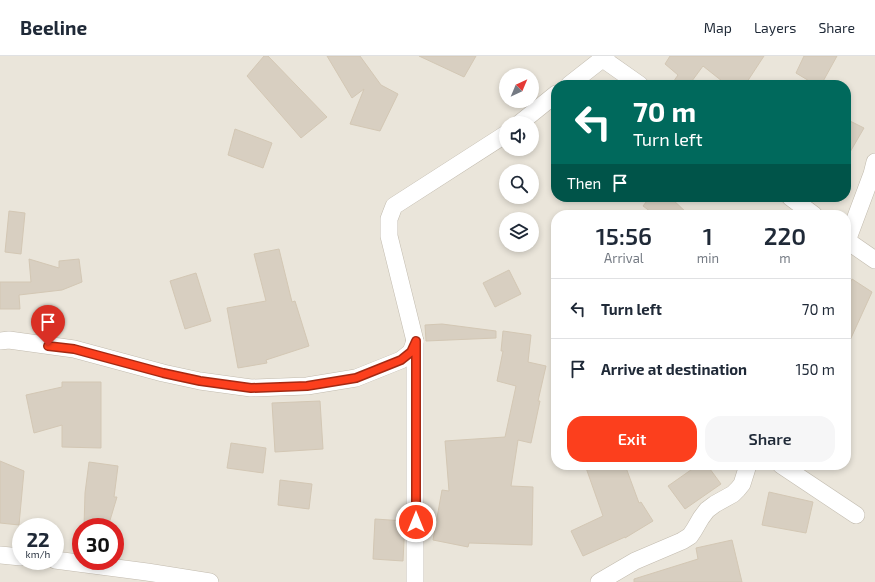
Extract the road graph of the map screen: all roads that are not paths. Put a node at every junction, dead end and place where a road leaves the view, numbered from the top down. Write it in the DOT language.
graph roads {
  1 [pos="604,58"];
  2 [pos="575,80"];
  3 [pos="633,80"];
  4 [pos="551,98"];
  5 [pos="529,116"];
  6 [pos="499,138"];
  7 [pos="875,162"];
  8 [pos="797,202"];
  9 [pos="807,210"];
  10 [pos="851,229"];
  11 [pos="851,243"];
  12 [pos="875,260"];
  13 [pos="0,341"];
  14 [pos="416,341"];
  15 [pos="746,470"];
  16 [pos="788,470"];
  17 [pos="856,515"];
  18 [pos="0,555"];
  19 [pos="12,556"];
  20 [pos="64,561"];
  21 [pos="210,582"];
  22 [pos="416,582"];
  23 [pos="599,582"];
  1 -- 2 [label="street"];
  1 -- 3 [label="street"];
  4 -- 5 [label="street"];
  6 -- 14 [label="street"];
  7 -- 10 [label="street"];
  8 -- 9 [label="street"];
  11 -- 12 [label="street"];
  13 -- 14 [label="street"];
  14 -- 22 [label="street"];
  15 -- 23 [label="street"];
  16 -- 17 [label="street"];
  18 -- 19 [label="street"];
  20 -- 21 [label="street"];
}
